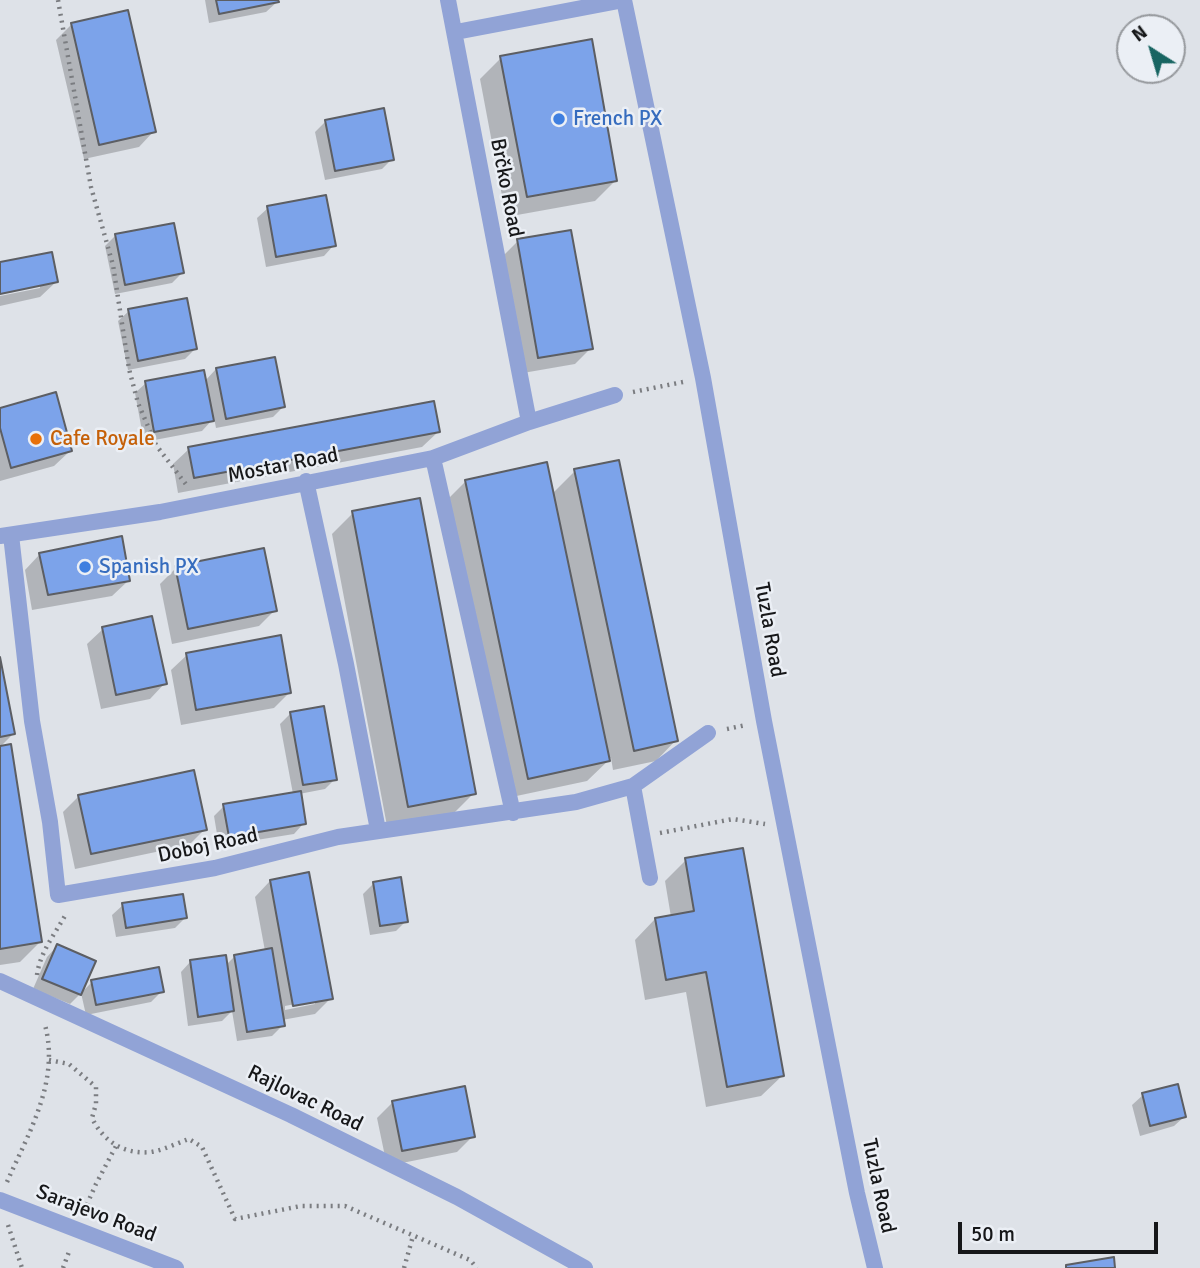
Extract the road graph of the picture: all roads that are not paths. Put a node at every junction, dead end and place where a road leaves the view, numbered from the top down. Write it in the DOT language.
graph roads {
  1 [pos="448,0"];
  2 [pos="624,0"];
  3 [pos="456,32"];
  4 [pos="615,395"];
  5 [pos="529,422"];
  6 [pos="433,458"];
  7 [pos="306,481"];
  8 [pos="6,535"];
  9 [pos="708,733"];
  10 [pos="633,786"];
  11 [pos="513,813"];
  12 [pos="378,830"];
  13 [pos="650,878"];
  14 [pos="0,981"];
  15 [pos="2,1194"];
  16 [pos="176,1268"];
  17 [pos="585,1268"];
  18 [pos="875,1268"];
  1 -- 3 [label="lane, Brčko Road"];
  2 -- 3 [label="lane"];
  2 -- 18 [label="lane, Tuzla Road"];
  3 -- 5 [label="lane, Brčko Road"];
  4 -- 5 [label="lane, Mostar Road"];
  5 -- 6 [label="lane, Mostar Road"];
  6 -- 7 [label="lane, Mostar Road"];
  6 -- 11 [label="lane"];
  7 -- 8 [label="lane, Mostar Road"];
  7 -- 12 [label="lane"];
  8 -- 12 [label="lane, Doboj Road"];
  9 -- 10 [label="lane, Doboj Road"];
  10 -- 11 [label="lane, Doboj Road"];
  10 -- 13 [label="lane"];
  11 -- 12 [label="lane, Doboj Road"];
  14 -- 17 [label="lane, Rajlovac Road"];
  15 -- 16 [label="lane, Sarajevo Road"];
}
